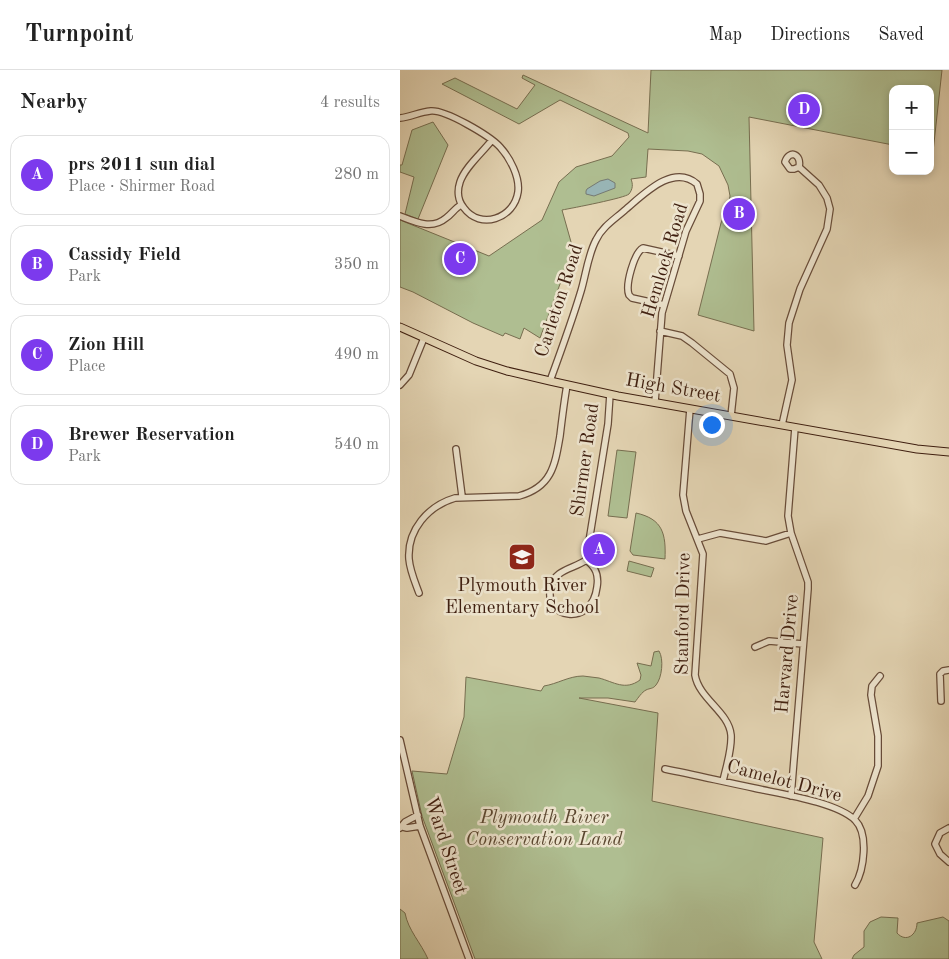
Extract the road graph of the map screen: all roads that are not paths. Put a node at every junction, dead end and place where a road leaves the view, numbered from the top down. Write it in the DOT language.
graph roads {
  1 [pos="400,118"];
  2 [pos="492,140"];
  3 [pos="799,167"];
  4 [pos="461,205"];
  5 [pos="624,211"];
  6 [pos="400,216"];
  7 [pos="679,256"];
  8 [pos="664,305"];
  9 [pos="400,328"];
  10 [pos="660,331"];
  11 [pos="424,338"];
  12 [pos="550,381"];
  13 [pos="400,385"];
  14 [pos="567,385"];
  15 [pos="610,394"];
  16 [pos="655,402"];
  17 [pos="690,409"];
  18 [pos="731,416"];
  19 [pos="782,425"];
  20 [pos="795,428"];
  21 [pos="456,449"];
  22 [pos="949,452"];
  23 [pos="462,496"];
  24 [pos="791,533"];
  25 [pos="698,538"];
  26 [pos="586,560"];
  27 [pos="419,593"];
  28 [pos="803,644"];
  29 [pos="755,647"];
  30 [pos="949,670"];
  31 [pos="880,676"];
  32 [pos="941,701"];
  33 [pos="400,740"];
  34 [pos="665,769"];
  35 [pos="722,781"];
  36 [pos="791,796"];
  37 [pos="418,815"];
  38 [pos="854,819"];
  39 [pos="420,826"];
  40 [pos="401,828"];
  41 [pos="949,828"];
  42 [pos="949,862"];
  43 [pos="855,885"];
  44 [pos="469,959"];
  1 -- 2 [label="street"];
  2 -- 4 [label="street"];
  2 -- 4 [label="street"];
  3 -- 19 [label="street"];
  4 -- 6 [label="street"];
  5 -- 7 [label="street, Hemlock Road"];
  5 -- 12 [label="street, Carleton Road"];
  7 -- 8 [label="street, Hemlock Road"];
  7 -- 8 [label="street"];
  8 -- 10 [label="street, Hemlock Road"];
  9 -- 11 [label="main road, High Street"];
  10 -- 16 [label="street, Hemlock Road"];
  10 -- 18 [label="street"];
  11 -- 12 [label="main road, High Street"];
  11 -- 13 [label="street"];
  12 -- 14 [label="main road, High Street"];
  14 -- 15 [label="main road, High Street"];
  14 -- 23 [label="street"];
  15 -- 16 [label="main road, High Street"];
  15 -- 26 [label="street, Shirmer Road"];
  16 -- 17 [label="main road, High Street"];
  17 -- 18 [label="main road, High Street"];
  17 -- 25 [label="street, Stanford Drive"];
  18 -- 19 [label="main road, High Street"];
  19 -- 20 [label="main road, High Street"];
  20 -- 22 [label="main road, High Street"];
  20 -- 24 [label="street, Harvard Drive"];
  21 -- 23 [label="street"];
  23 -- 27 [label="street"];
  24 -- 25 [label="street"];
  24 -- 28 [label="street, Harvard Drive"];
  25 -- 35 [label="street, Stanford Drive"];
  26 -- 26 [label="street"];
  28 -- 29 [label="street"];
  28 -- 36 [label="street, Harvard Drive"];
  30 -- 32 [label="street"];
  31 -- 38 [label="street"];
  33 -- 37 [label="street, Ward Street"];
  34 -- 35 [label="street, Camelot Drive"];
  35 -- 36 [label="street, Camelot Drive"];
  36 -- 38 [label="street, Camelot Drive"];
  37 -- 39 [label="street, Ward Street"];
  37 -- 40 [label="street"];
  38 -- 43 [label="street, Camelot Drive"];
  39 -- 40 [label="street"];
  39 -- 44 [label="street, Ward Street"];
  41 -- 42 [label="street"];
}
